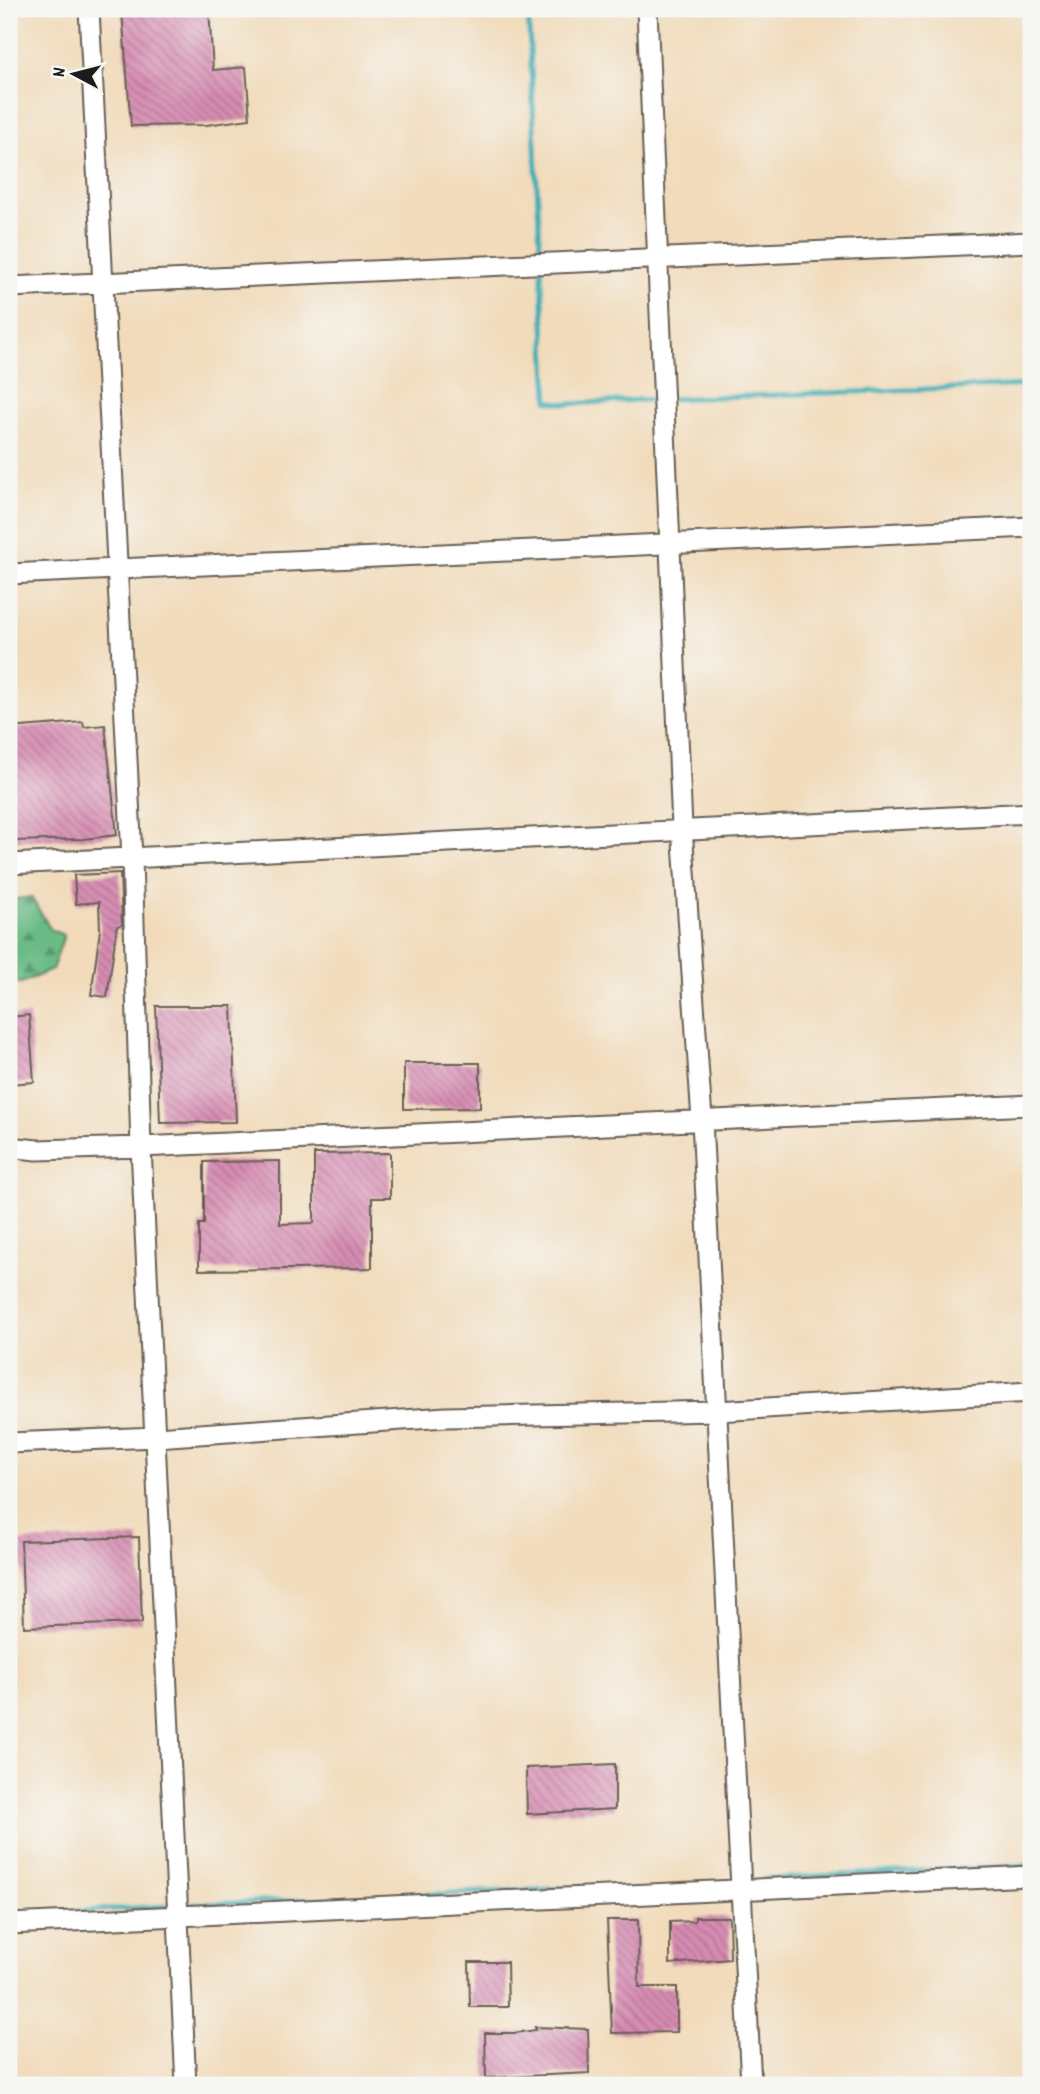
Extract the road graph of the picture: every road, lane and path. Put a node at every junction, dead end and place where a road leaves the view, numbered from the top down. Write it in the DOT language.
graph roads {
  1 [pos="89,9"];
  2 [pos="647,9"];
  3 [pos="1031,242"];
  4 [pos="660,259"];
  5 [pos="102,283"];
  6 [pos="9,287"];
  7 [pos="1031,527"];
  8 [pos="671,543"];
  9 [pos="118,569"];
  10 [pos="9,574"];
  11 [pos="1031,813"];
  12 [pos="682,828"];
  13 [pos="132,858"];
  14 [pos="9,864"];
  15 [pos="1031,1105"];
  16 [pos="702,1120"];
  17 [pos="9,1147"];
  18 [pos="141,1147"];
  19 [pos="1031,1392"];
  20 [pos="717,1411"];
  21 [pos="156,1437"];
  22 [pos="9,1443"];
  23 [pos="1031,1876"];
  24 [pos="739,1892"];
  25 [pos="179,1915"];
  26 [pos="9,1924"];
  27 [pos="187,2085"];
  28 [pos="751,2085"];
  1 -- 5 [label="street"];
  2 -- 4 [label="street"];
  3 -- 4 [label="street"];
  4 -- 5 [label="street"];
  4 -- 8 [label="street"];
  5 -- 6 [label="street"];
  5 -- 9 [label="street"];
  7 -- 8 [label="street"];
  8 -- 9 [label="street"];
  8 -- 12 [label="street"];
  9 -- 10 [label="street"];
  9 -- 13 [label="street"];
  11 -- 12 [label="street"];
  12 -- 13 [label="street"];
  12 -- 16 [label="street"];
  13 -- 14 [label="street"];
  13 -- 18 [label="street"];
  15 -- 16 [label="street"];
  16 -- 18 [label="street"];
  16 -- 20 [label="street"];
  17 -- 18 [label="street"];
  18 -- 21 [label="street"];
  19 -- 20 [label="street"];
  20 -- 21 [label="street"];
  20 -- 24 [label="street"];
  21 -- 22 [label="street"];
  21 -- 25 [label="street"];
  23 -- 24 [label="street"];
  24 -- 25 [label="street"];
  24 -- 28 [label="street"];
  25 -- 26 [label="street"];
  25 -- 27 [label="street"];
}
